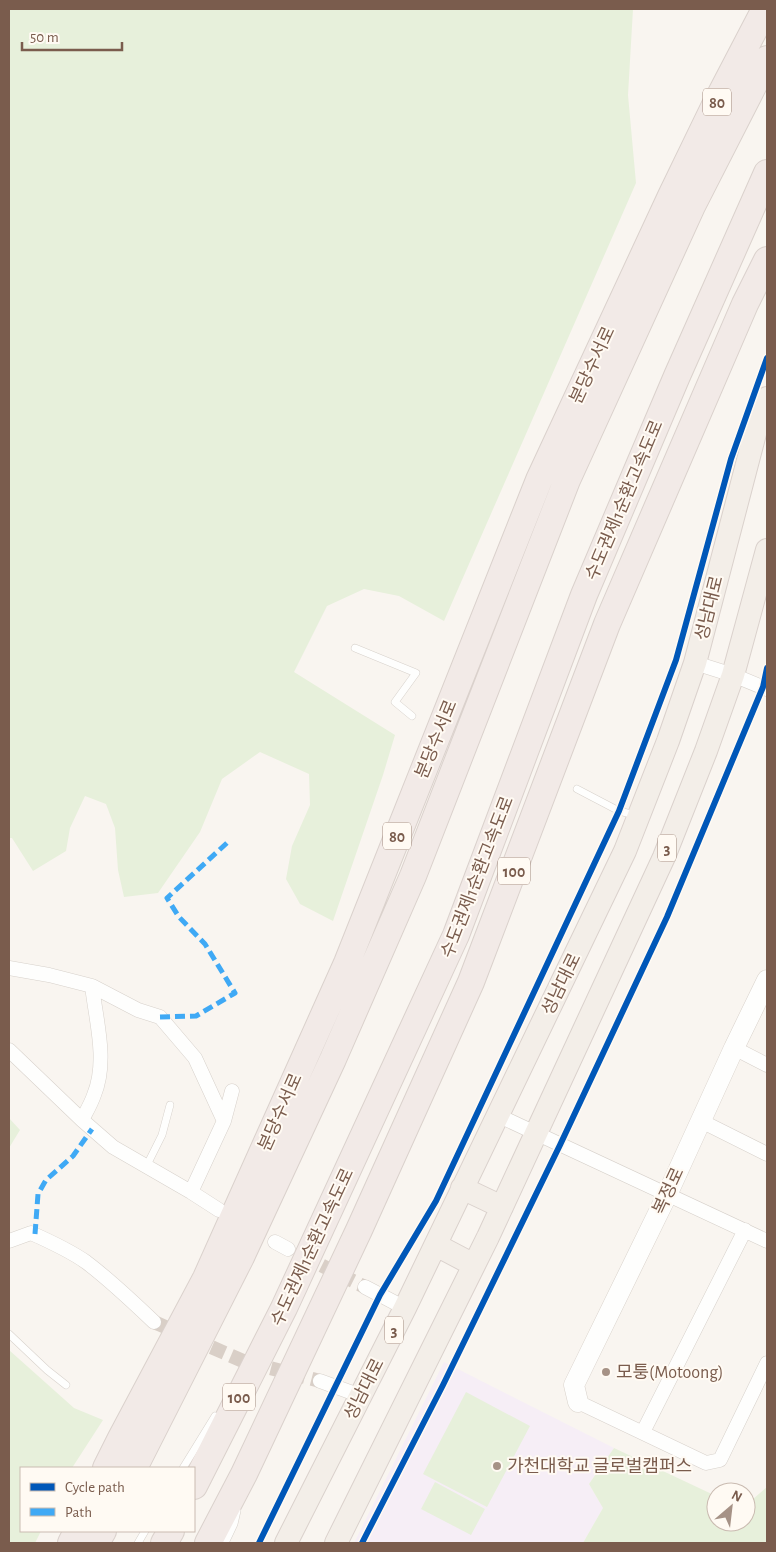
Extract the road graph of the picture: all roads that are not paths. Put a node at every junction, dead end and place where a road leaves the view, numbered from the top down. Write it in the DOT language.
graph roads {
  1 [pos="766,9"];
  2 [pos="767,59"];
  3 [pos="767,172"];
  4 [pos="681,201"];
  5 [pos="767,260"];
  6 [pos="767,398"];
  7 [pos="767,550"];
  8 [pos="356,648"];
  9 [pos="694,663"];
  10 [pos="733,675"];
  11 [pos="767,689"];
  12 [pos="412,716"];
  13 [pos="577,789"];
  14 [pos="638,816"];
  15 [pos="9,968"];
  16 [pos="767,980"];
  17 [pos="92,986"];
  18 [pos="734,1048"];
  19 [pos="9,1050"];
  20 [pos="767,1065"];
  21 [pos="232,1091"];
  22 [pos="170,1105"];
  23 [pos="497,1116"];
  24 [pos="82,1120"];
  25 [pos="224,1121"];
  26 [pos="700,1122"];
  27 [pos="535,1134"];
  28 [pos="767,1154"];
  29 [pos="147,1166"];
  30 [pos="462,1188"];
  31 [pos="191,1192"];
  32 [pos="667,1195"];
  33 [pos="502,1207"];
  34 [pos="219,1210"];
  35 [pos="745,1230"];
  36 [pos="9,1241"];
  37 [pos="767,1241"];
  38 [pos="436,1245"];
  39 [pos="474,1265"];
  40 [pos="365,1287"];
  41 [pos="284,1308"];
  42 [pos="405,1308"];
  43 [pos="154,1322"];
  44 [pos="9,1334"];
  45 [pos="767,1364"];
  46 [pos="241,1376"];
  47 [pos="320,1380"];
  48 [pos="66,1385"];
  49 [pos="360,1396"];
  50 [pos="578,1402"];
  51 [pos="220,1409"];
  52 [pos="643,1432"];
  53 [pos="106,1467"];
  54 [pos="135,1467"];
  55 [pos="183,1467"];
  56 [pos="244,1474"];
  57 [pos="195,1484"];
  58 [pos="144,1532"];
  59 [pos="170,1532"];
  60 [pos="138,1543"];
  61 [pos="164,1543"];
  62 [pos="208,1543"];
  63 [pos="225,1543"];
  64 [pos="286,1543"];
  65 [pos="336,1543"];
  1 -- 4 [label="highway, 분당수서로 / 80"];
  2 -- 4 [label="highway, 분당수서로 / 80"];
  3 -- 41 [label="highway, 수도권제1순환고속도로 / 100"];
  4 -- 53 [label="highway, 분당수서로 / 80"];
  4 -- 54 [label="highway, 분당수서로 / 80"];
  5 -- 56 [label="highway, 수도권제1순환고속도로 / 100"];
  6 -- 9 [label="main road, 성남대로 / 3"];
  7 -- 10 [label="main road, 3"];
  8 -- 12 [label="lane"];
  9 -- 10 [label="street"];
  9 -- 14 [label="main road, 성남대로 / 3"];
  10 -- 11 [label="street"];
  10 -- 27 [label="main road, 3"];
  13 -- 14 [label="lane"];
  14 -- 23 [label="main road, 성남대로 / 3"];
  15 -- 17 [label="street"];
  16 -- 18 [label="street, 복정로"];
  17 -- 24 [label="street"];
  17 -- 25 [label="street"];
  18 -- 20 [label="street"];
  18 -- 26 [label="street, 복정로"];
  19 -- 24 [label="street"];
  21 -- 25 [label="street"];
  22 -- 29 [label="lane"];
  23 -- 27 [label="street"];
  23 -- 30 [label="main road, 성남대로 / 3"];
  24 -- 29 [label="street"];
  25 -- 31 [label="street"];
  26 -- 28 [label="street"];
  26 -- 32 [label="street, 복정로"];
  27 -- 32 [label="street"];
  27 -- 33 [label="main road, 3"];
  29 -- 31 [label="street"];
  30 -- 33 [label="main road"];
  30 -- 38 [label="main road, 성남대로 / 3"];
  31 -- 34 [label="street"];
  32 -- 35 [label="street"];
  32 -- 50 [label="street, 복정로"];
  33 -- 39 [label="main road, 3"];
  35 -- 37 [label="street"];
  35 -- 52 [label="street"];
  36 -- 43 [label="street"];
  38 -- 39 [label="main road"];
  38 -- 42 [label="main road, 성남대로 / 3"];
  39 -- 65 [label="main road, 3"];
  40 -- 42 [label="street"];
  41 -- 46 [label="lane"];
  41 -- 57 [label="highway, 수도권제1순환고속도로 / 100"];
  42 -- 49 [label="main road, 성남대로 / 3"];
  44 -- 48 [label="lane"];
  45 -- 52 [label="street"];
  47 -- 49 [label="street"];
  49 -- 64 [label="main road, 성남대로 / 3"];
  50 -- 52 [label="street"];
  51 -- 55 [label="lane"];
  56 -- 62 [label="highway, 수도권제1순환고속도로 / 100"];
  56 -- 63 [label="lane"];
  58 -- 60 [label="lane"];
  59 -- 61 [label="highway"];
}
